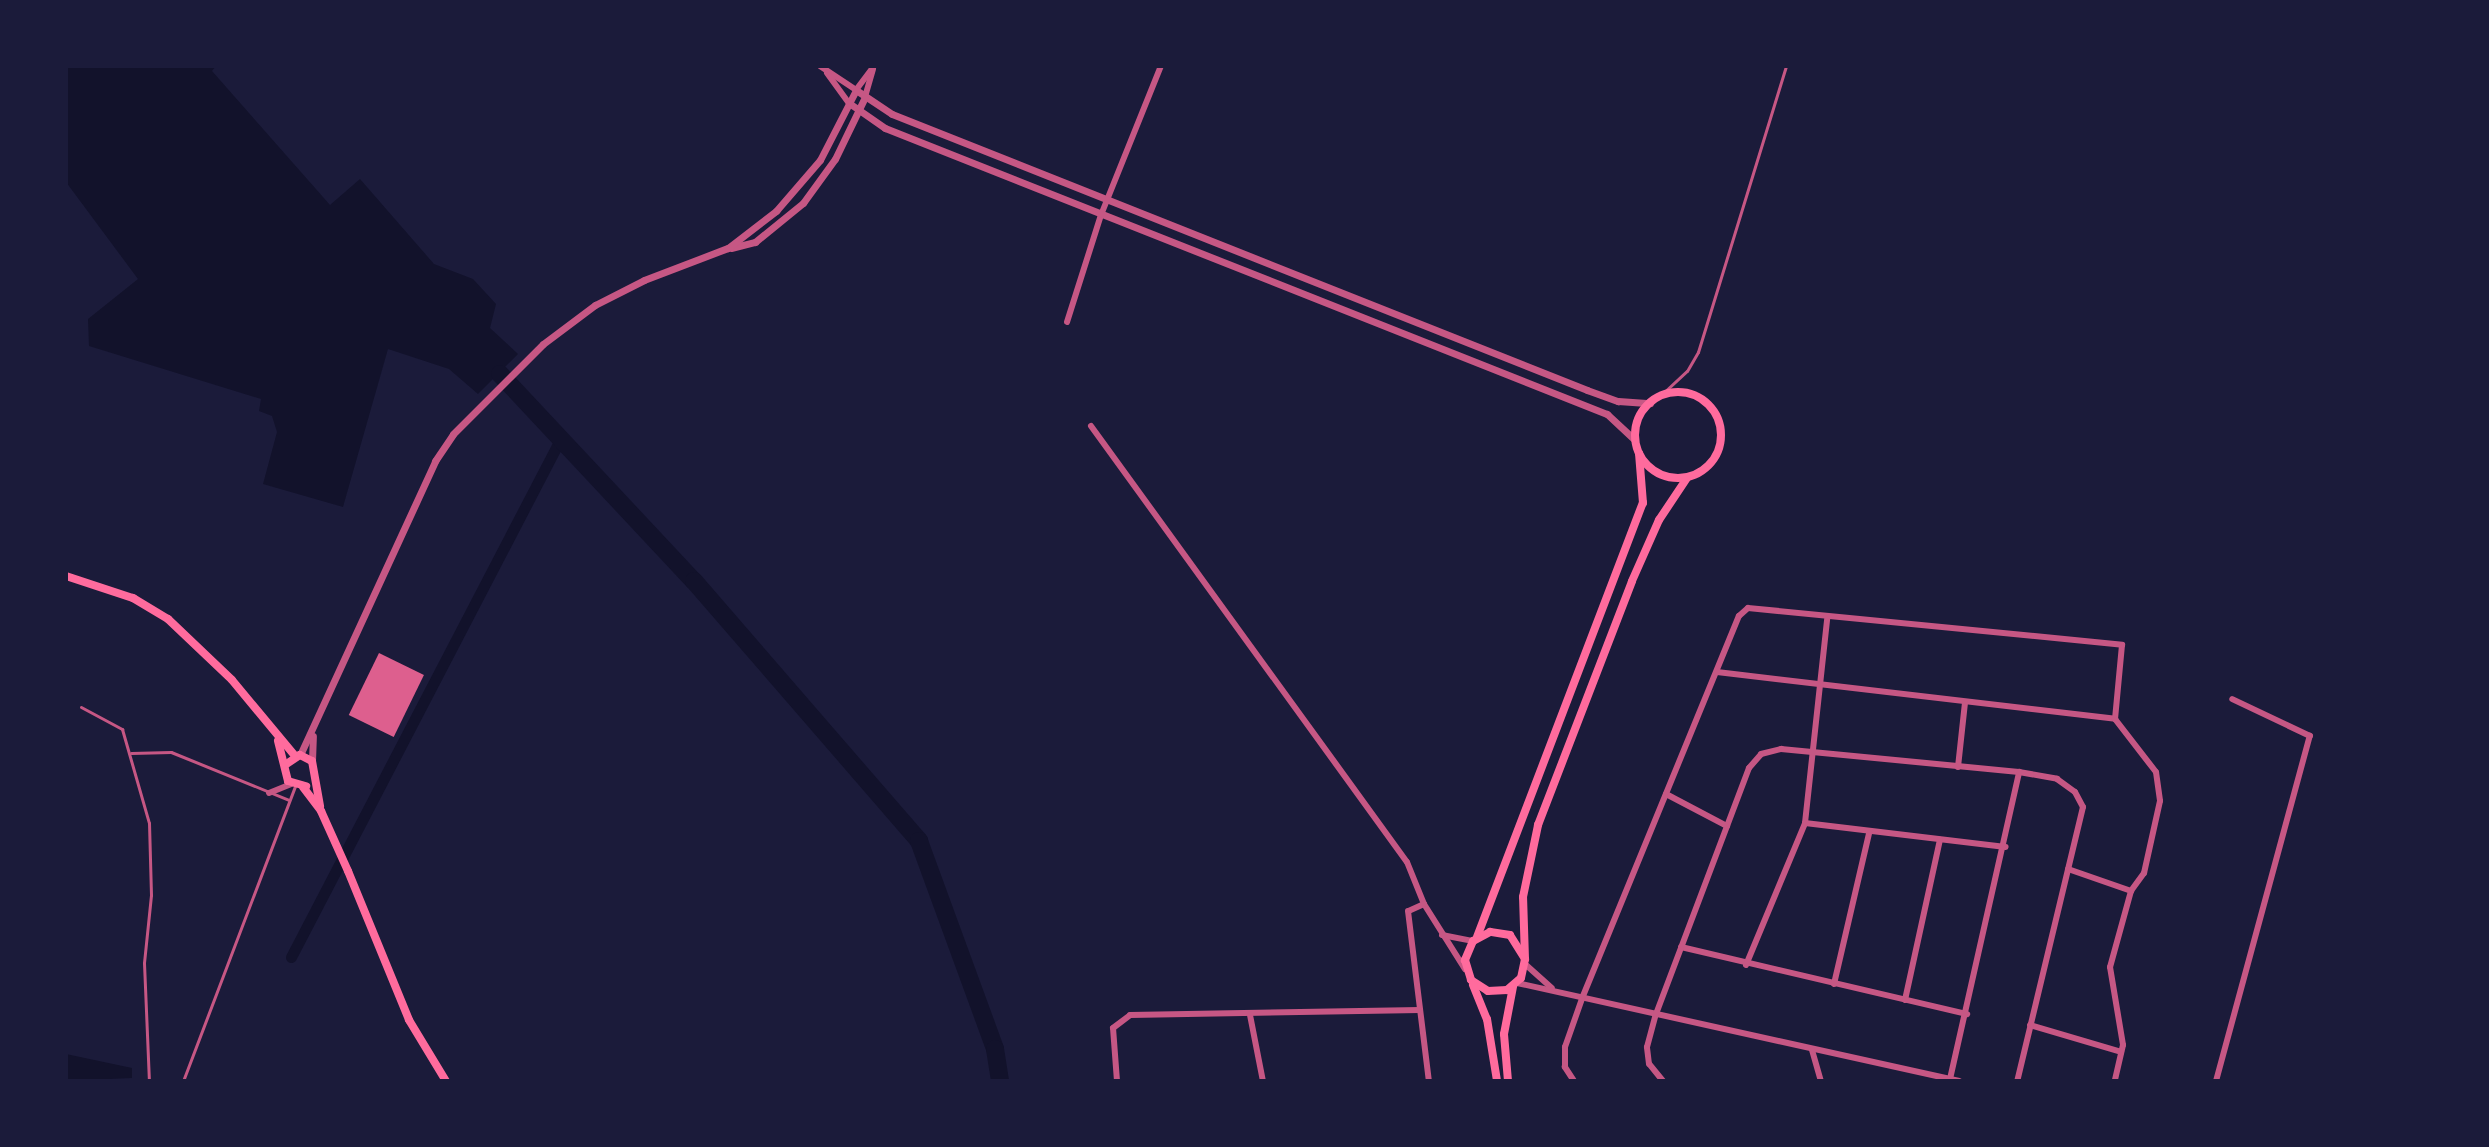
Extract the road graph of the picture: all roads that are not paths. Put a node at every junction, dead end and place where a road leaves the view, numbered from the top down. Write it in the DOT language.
graph roads {
  1 [pos="1161,66"];
  2 [pos="1786,66"];
  3 [pos="822,68"];
  4 [pos="874,68"];
  5 [pos="856,90"];
  6 [pos="865,97"];
  7 [pos="849,103"];
  8 [pos="857,113"];
  9 [pos="1108,198"];
  10 [pos="1101,215"];
  11 [pos="728,248"];
  12 [pos="1067,322"];
  13 [pos="1661,395"];
  14 [pos="1650,403"];
  15 [pos="1091,426"];
  16 [pos="1635,440"];
  17 [pos="1639,453"];
  18 [pos="1687,478"];
  19 [pos="66,576"];
  20 [pos="1827,619"];
  21 [pos="1717,672"];
  22 [pos="1822,687"];
  23 [pos="2232,699"];
  24 [pos="1965,703"];
  25 [pos="81,707"];
  26 [pos="2115,719"];
  27 [pos="313,734"];
  28 [pos="276,736"];
  29 [pos="130,754"];
  30 [pos="297,755"];
  31 [pos="1816,755"];
  32 [pos="312,761"];
  33 [pos="285,765"];
  34 [pos="1958,767"];
  35 [pos="2019,772"];
  36 [pos="314,778"];
  37 [pos="296,786"];
  38 [pos="269,793"];
  39 [pos="1666,794"];
  40 [pos="289,800"];
  41 [pos="321,811"];
  42 [pos="1805,823"];
  43 [pos="1727,826"];
  44 [pos="1869,833"];
  45 [pos="1940,840"];
  46 [pos="2006,847"];
  47 [pos="2068,869"];
  48 [pos="2131,891"];
  49 [pos="1424,904"];
  50 [pos="1442,935"];
  51 [pos="1474,940"];
  52 [pos="1681,947"];
  53 [pos="1525,962"];
  54 [pos="1746,965"];
  55 [pos="1466,970"];
  56 [pos="1471,980"];
  57 [pos="1834,984"];
  58 [pos="1515,985"];
  59 [pos="1561,992"];
  60 [pos="1583,996"];
  61 [pos="1905,1000"];
  62 [pos="1420,1010"];
  63 [pos="1656,1014"];
  64 [pos="1967,1014"];
  65 [pos="1250,1015"];
  66 [pos="2030,1025"];
  67 [pos="1812,1050"];
  68 [pos="2121,1052"];
  69 [pos="1950,1079"];
  70 [pos="149,1081"];
  71 [pos="183,1081"];
  72 [pos="446,1081"];
  73 [pos="1117,1081"];
  74 [pos="1263,1081"];
  75 [pos="1429,1081"];
  76 [pos="1497,1081"];
  77 [pos="1508,1081"];
  78 [pos="1574,1081"];
  79 [pos="1663,1081"];
  80 [pos="1821,1081"];
  81 [pos="1959,1081"];
  82 [pos="2017,1081"];
  83 [pos="2115,1081"];
  84 [pos="2216,1081"];
  1 -- 9 [label="street"];
  2 -- 13 [label="lane"];
  3 -- 5 [label="street"];
  3 -- 7 [label="street"];
  4 -- 5 [label="street"];
  4 -- 6 [label="street"];
  5 -- 6 [label="street"];
  5 -- 7 [label="street"];
  6 -- 8 [label="street"];
  6 -- 9 [label="street"];
  7 -- 8 [label="street"];
  7 -- 11 [label="street"];
  8 -- 10 [label="street"];
  8 -- 11 [label="street"];
  9 -- 10 [label="street"];
  9 -- 14 [label="street"];
  10 -- 12 [label="street"];
  10 -- 16 [label="street"];
  11 -- 27 [label="street"];
  13 -- 14 [label="main road"];
  13 -- 18 [label="main road"];
  14 -- 16 [label="main road"];
  15 -- 49 [label="street"];
  16 -- 17 [label="main road"];
  17 -- 18 [label="main road"];
  17 -- 51 [label="main road"];
  18 -- 53 [label="main road"];
  19 -- 28 [label="main road"];
  20 -- 21 [label="street"];
  20 -- 22 [label="street"];
  20 -- 26 [label="street"];
  21 -- 22 [label="street"];
  21 -- 39 [label="street"];
  22 -- 24 [label="street"];
  22 -- 31 [label="street"];
  23 -- 84 [label="street"];
  24 -- 26 [label="street"];
  24 -- 34 [label="street"];
  25 -- 29 [label="lane"];
  26 -- 48 [label="street"];
  27 -- 30 [label="street"];
  27 -- 32 [label="street"];
  28 -- 30 [label="main road"];
  28 -- 33 [label="main road"];
  29 -- 38 [label="lane"];
  29 -- 70 [label="lane"];
  30 -- 32 [label="main road"];
  30 -- 33 [label="main road"];
  31 -- 34 [label="street"];
  31 -- 42 [label="street"];
  31 -- 43 [label="street"];
  32 -- 36 [label="main road"];
  33 -- 37 [label="main road"];
  34 -- 35 [label="street"];
  35 -- 46 [label="street"];
  35 -- 47 [label="street"];
  36 -- 37 [label="main road"];
  36 -- 41 [label="main road"];
  37 -- 38 [label="street"];
  37 -- 40 [label="lane"];
  37 -- 41 [label="main road"];
  38 -- 40 [label="lane"];
  39 -- 43 [label="street"];
  39 -- 60 [label="street"];
  40 -- 71 [label="lane"];
  41 -- 72 [label="main road"];
  42 -- 44 [label="street"];
  42 -- 54 [label="street"];
  43 -- 52 [label="street"];
  44 -- 45 [label="street"];
  44 -- 57 [label="street"];
  45 -- 46 [label="street"];
  45 -- 61 [label="street"];
  46 -- 64 [label="street"];
  47 -- 48 [label="street"];
  47 -- 66 [label="street"];
  48 -- 68 [label="street"];
  49 -- 50 [label="street"];
  49 -- 62 [label="street"];
  50 -- 51 [label="street"];
  50 -- 55 [label="street"];
  51 -- 53 [label="main road"];
  51 -- 55 [label="main road"];
  52 -- 54 [label="street"];
  52 -- 63 [label="street"];
  53 -- 58 [label="main road"];
  53 -- 59 [label="street"];
  54 -- 57 [label="street"];
  55 -- 56 [label="main road"];
  56 -- 58 [label="main road"];
  56 -- 76 [label="main road"];
  57 -- 61 [label="street"];
  58 -- 59 [label="street"];
  58 -- 77 [label="main road"];
  59 -- 60 [label="street"];
  60 -- 63 [label="street"];
  60 -- 78 [label="street"];
  61 -- 64 [label="street"];
  62 -- 65 [label="street"];
  62 -- 75 [label="street"];
  63 -- 67 [label="street"];
  63 -- 79 [label="street"];
  64 -- 69 [label="street"];
  65 -- 73 [label="street"];
  65 -- 74 [label="street"];
  66 -- 68 [label="street"];
  66 -- 82 [label="street"];
  67 -- 69 [label="street"];
  67 -- 80 [label="street"];
  68 -- 83 [label="street"];
  69 -- 81 [label="street"];
}
